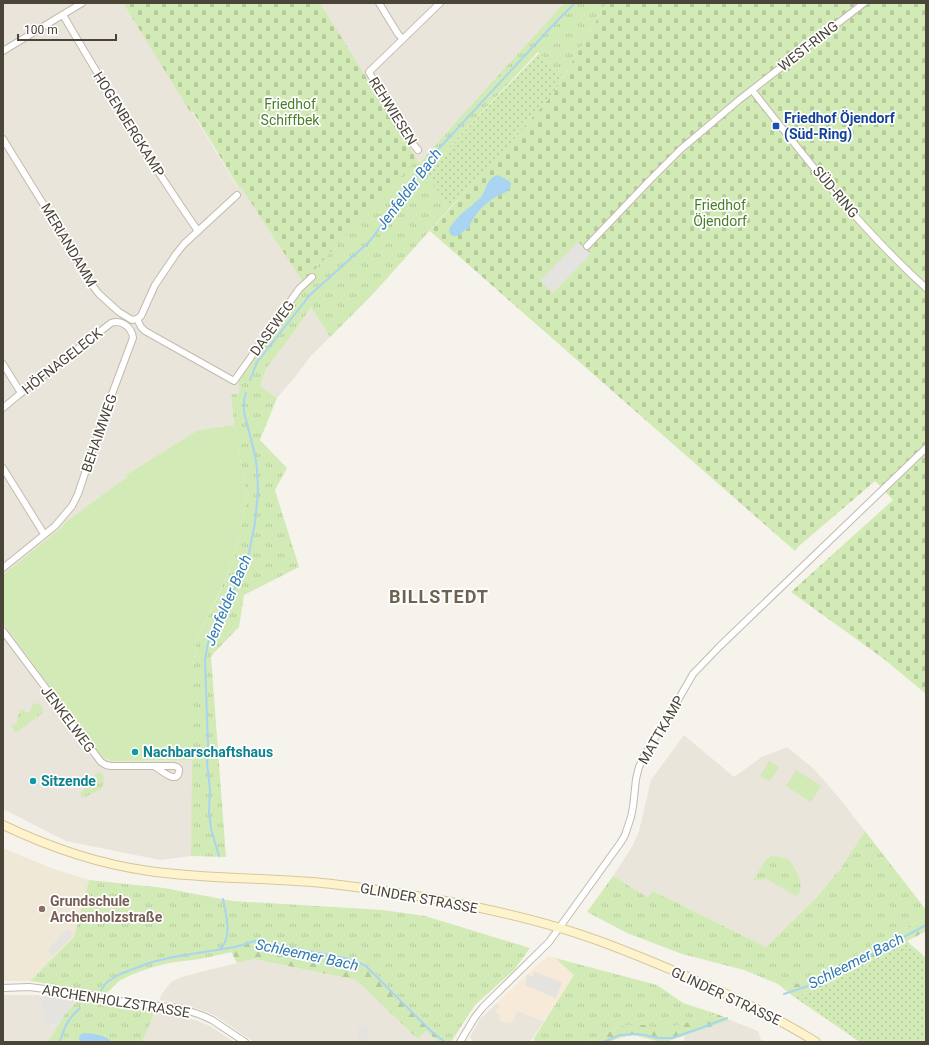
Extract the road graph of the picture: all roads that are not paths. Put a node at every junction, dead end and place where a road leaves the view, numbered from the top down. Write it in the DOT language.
graph roads {
  1 [pos="82,3"];
  2 [pos="379,3"];
  3 [pos="440,3"];
  4 [pos="864,3"];
  5 [pos="63,15"];
  6 [pos="402,38"];
  7 [pos="3,52"];
  8 [pos="752,90"];
  9 [pos="3,139"];
  10 [pos="418,150"];
  11 [pos="237,195"];
  12 [pos="198,231"];
  13 [pos="587,246"];
  14 [pos="312,277"];
  15 [pos="926,288"];
  16 [pos="137,319"];
  17 [pos="124,324"];
  18 [pos="3,364"];
  19 [pos="234,381"];
  20 [pos="21,393"];
  21 [pos="3,408"];
  22 [pos="926,448"];
  23 [pos="3,468"];
  24 [pos="44,534"];
  25 [pos="3,568"];
  26 [pos="3,631"];
  27 [pos="154,766"];
  28 [pos="3,825"];
  29 [pos="559,928"];
  30 [pos="3,988"];
  31 [pos="245,1042"];
  32 [pos="460,1042"];
  33 [pos="816,1042"];
  1 -- 5 [label="street"];
  2 -- 6 [label="street"];
  3 -- 6 [label="street"];
  4 -- 8 [label="street, WEST-RING"];
  5 -- 7 [label="street"];
  5 -- 12 [label="street, HOGENBERGKAMP"];
  6 -- 10 [label="street, REHWIESEN"];
  8 -- 13 [label="street, WEST-RING"];
  8 -- 15 [label="street, SÜD-RING"];
  9 -- 16 [label="street, MERIANDAMM"];
  11 -- 12 [label="street"];
  12 -- 16 [label="street"];
  14 -- 19 [label="street, DASEWEG"];
  16 -- 19 [label="street, MERIANDAMM"];
  17 -- 20 [label="street, HÖFNAGELECK"];
  17 -- 24 [label="street, BEHAIMWEG"];
  18 -- 20 [label="street"];
  20 -- 21 [label="street, HÖFNAGELECK"];
  22 -- 29 [label="street, MATTKAMP"];
  23 -- 24 [label="street"];
  24 -- 25 [label="street"];
  26 -- 27 [label="street, JENKELWEG"];
  28 -- 29 [label="main road, GLINDER STRASSE"];
  29 -- 32 [label="street, MATTKAMP"];
  29 -- 33 [label="main road, GLINDER STRASSE"];
  30 -- 31 [label="street, ARCHENHOLZSTRASSE"];
}
